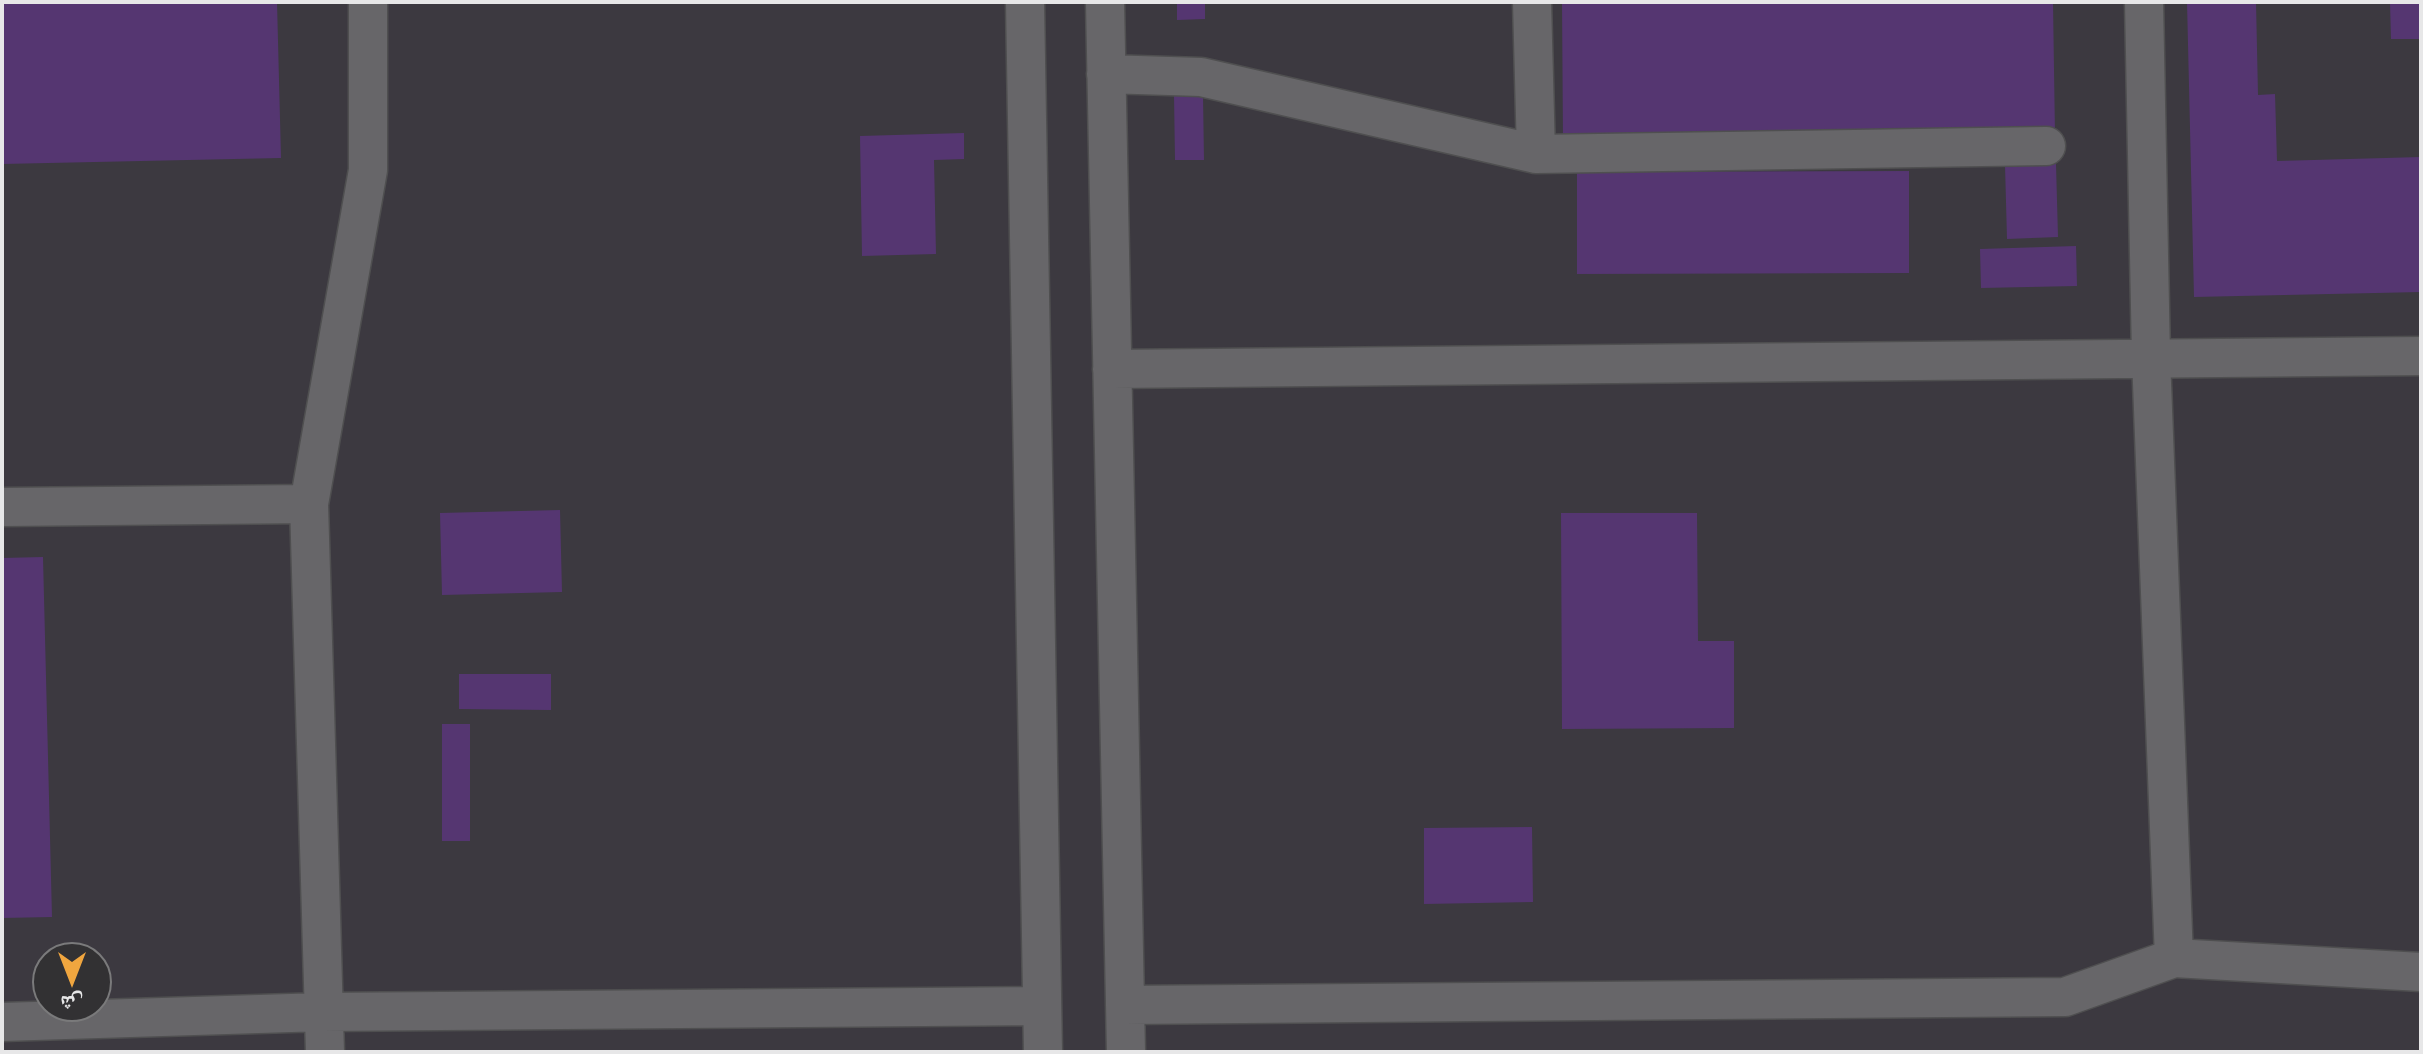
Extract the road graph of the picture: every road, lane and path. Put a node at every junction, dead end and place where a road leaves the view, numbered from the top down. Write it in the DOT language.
graph roads {
  1 [pos="368,2"];
  2 [pos="1025,2"];
  3 [pos="1105,2"];
  4 [pos="1532,2"];
  5 [pos="2144,2"];
  6 [pos="1106,74"];
  7 [pos="2046,146"];
  8 [pos="1536,154"];
  9 [pos="2421,356"];
  10 [pos="2151,357"];
  11 [pos="1112,369"];
  12 [pos="309,504"];
  13 [pos="2,507"];
  14 [pos="2174,958"];
  15 [pos="2421,972"];
  16 [pos="1125,1005"];
  17 [pos="1042,1006"];
  18 [pos="323,1012"];
  19 [pos="2,1022"];
  20 [pos="325,1052"];
  21 [pos="1043,1052"];
  22 [pos="1126,1052"];
  1 -- 12 [label="street"];
  2 -- 17 [label="street"];
  3 -- 6 [label="street"];
  4 -- 8 [label="street"];
  5 -- 10 [label="street"];
  6 -- 8 [label="street"];
  6 -- 11 [label="street"];
  7 -- 8 [label="street"];
  9 -- 10 [label="street"];
  10 -- 11 [label="street"];
  10 -- 14 [label="street"];
  11 -- 16 [label="street"];
  12 -- 13 [label="street"];
  12 -- 18 [label="street"];
  14 -- 15 [label="street"];
  14 -- 16 [label="street"];
  16 -- 22 [label="street"];
  17 -- 18 [label="street"];
  17 -- 21 [label="street"];
  18 -- 19 [label="street"];
  18 -- 20 [label="street"];
}
